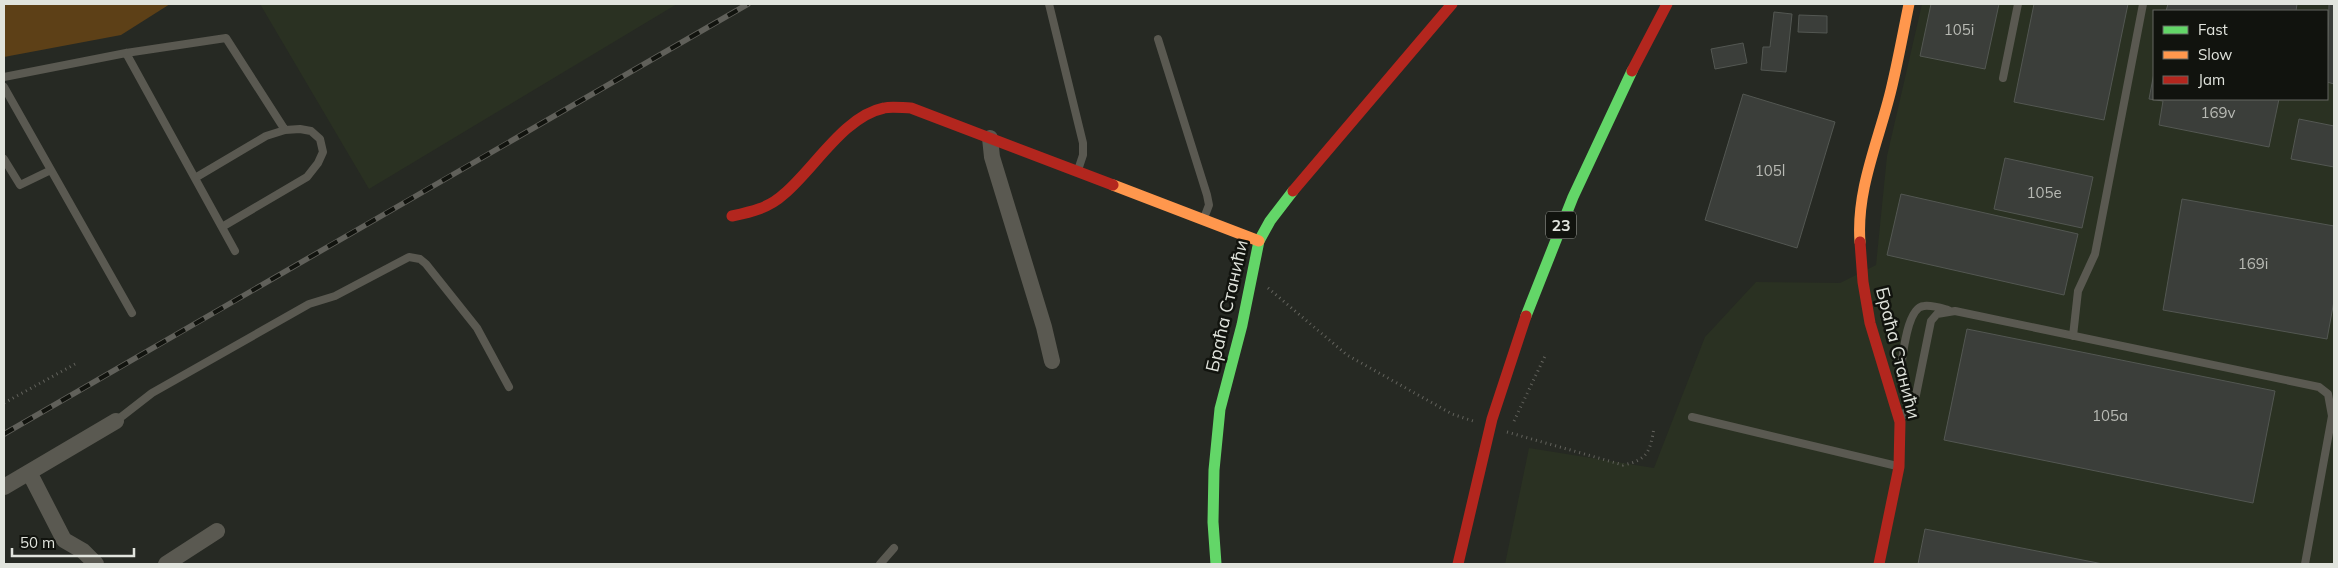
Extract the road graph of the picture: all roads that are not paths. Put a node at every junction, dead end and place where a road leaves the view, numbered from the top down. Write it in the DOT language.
graph roads {
  1 [pos="1049,4"];
  2 [pos="1452,4"];
  3 [pos="1667,4"];
  4 [pos="1909,4"];
  5 [pos="2018,4"];
  6 [pos="2143,4"];
  7 [pos="1158,39"];
  8 [pos="126,53"];
  9 [pos="4,77"];
  10 [pos="2003,78"];
  11 [pos="4,87"];
  12 [pos="285,130"];
  13 [pos="990,138"];
  14 [pos="4,159"];
  15 [pos="51,170"];
  16 [pos="1078,172"];
  17 [pos="195,178"];
  18 [pos="732,216"];
  19 [pos="1204,220"];
  20 [pos="222,227"];
  21 [pos="1259,241"];
  22 [pos="235,251"];
  23 [pos="1955,311"];
  24 [pos="132,313"];
  25 [pos="2073,336"];
  26 [pos="1052,361"];
  27 [pos="1900,377"];
  28 [pos="509,387"];
  29 [pos="1692,417"];
  30 [pos="116,421"];
  31 [pos="1900,422"];
  32 [pos="1899,467"];
  33 [pos="30,472"];
  34 [pos="4,487"];
  35 [pos="217,532"];
  36 [pos="894,548"];
  37 [pos="96,564"];
  38 [pos="166,564"];
  39 [pos="880,564"];
  40 [pos="1216,564"];
  41 [pos="1458,564"];
  42 [pos="1879,564"];
  43 [pos="2305,564"];
  1 -- 16 [label="lane"];
  2 -- 21 [label="street, Браћа Станићи"];
  3 -- 41 [label="street, 23"];
  4 -- 31 [label="street, Браћа Станићи"];
  5 -- 10 [label="lane"];
  6 -- 25 [label="lane"];
  7 -- 19 [label="lane"];
  8 -- 9 [label="lane"];
  8 -- 12 [label="lane"];
  8 -- 17 [label="lane"];
  11 -- 15 [label="lane"];
  12 -- 17 [label="lane"];
  12 -- 20 [label="lane"];
  13 -- 16 [label="street"];
  13 -- 18 [label="street"];
  13 -- 26 [label="street"];
  14 -- 15 [label="lane"];
  15 -- 24 [label="lane"];
  16 -- 19 [label="street"];
  17 -- 20 [label="lane"];
  19 -- 21 [label="street"];
  20 -- 22 [label="lane"];
  21 -- 40 [label="street, Браћа Станићи"];
  23 -- 25 [label="lane"];
  23 -- 27 [label="lane"];
  23 -- 31 [label="lane"];
  25 -- 43 [label="lane"];
  28 -- 30 [label="lane"];
  29 -- 32 [label="lane"];
  30 -- 33 [label="street"];
  31 -- 32 [label="street, Браћа Станићи"];
  32 -- 42 [label="street, Браћа Станићи"];
  33 -- 34 [label="street"];
  33 -- 37 [label="street"];
  35 -- 38 [label="street"];
  36 -- 39 [label="lane"];
}
